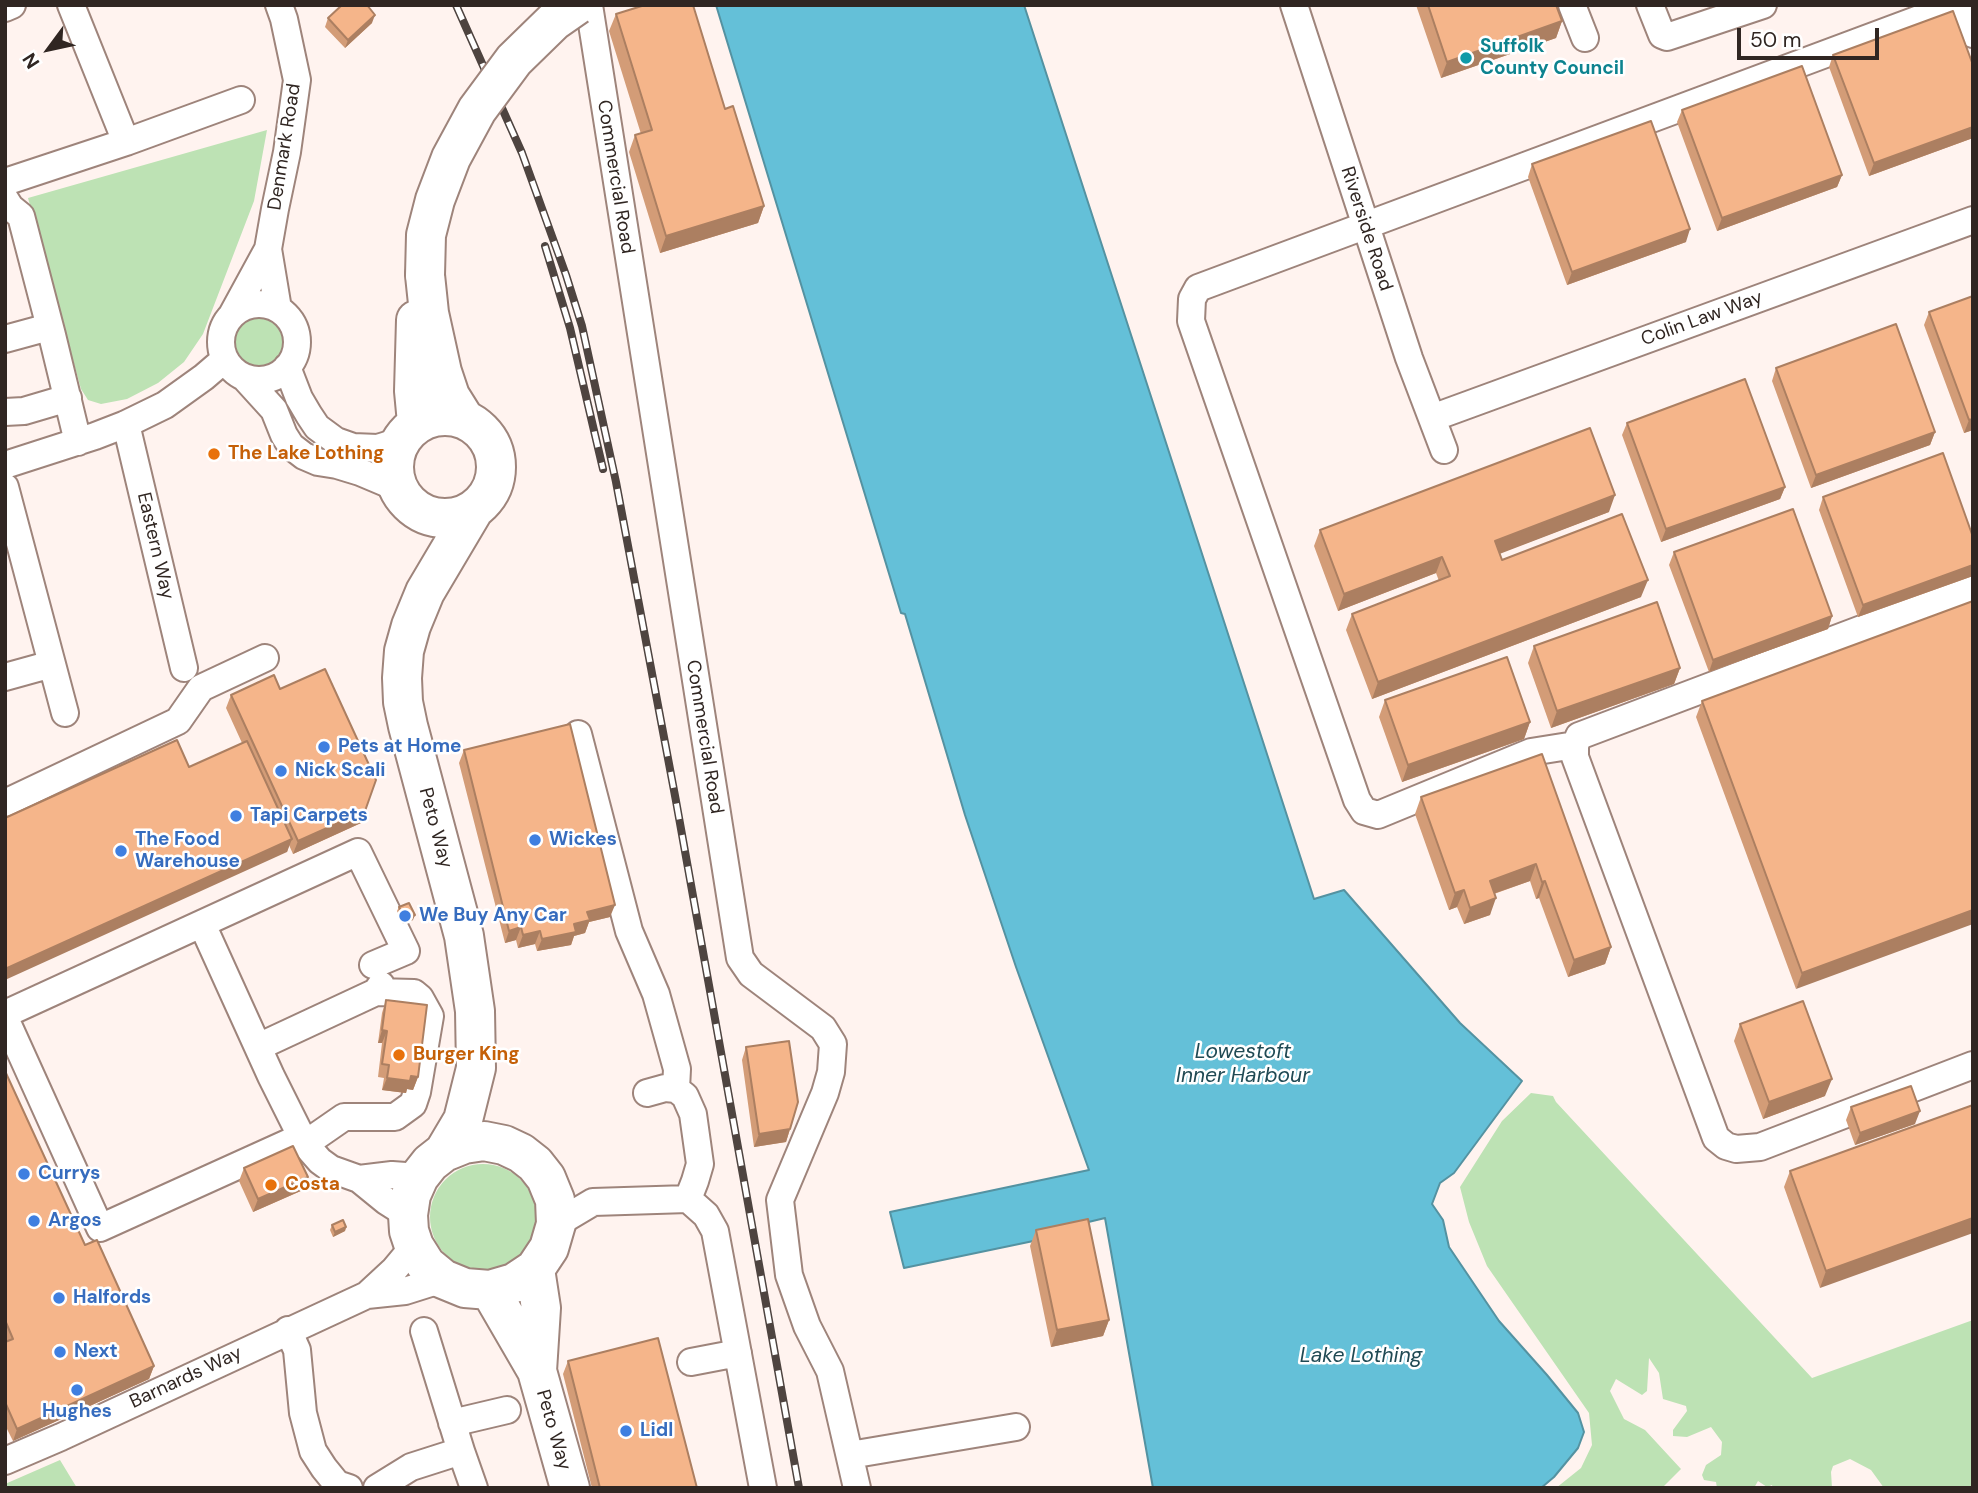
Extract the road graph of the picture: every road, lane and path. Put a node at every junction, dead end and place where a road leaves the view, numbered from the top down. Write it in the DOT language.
graph roads {
  1 [pos="12,5"];
  2 [pos="71,5"];
  3 [pos="279,5"];
  4 [pos="577,5"];
  5 [pos="589,5"];
  6 [pos="1294,5"];
  7 [pos="1572,5"];
  8 [pos="1650,5"];
  9 [pos="1763,5"];
  10 [pos="5,8"];
  11 [pos="1720,12"];
  12 [pos="1973,34"];
  13 [pos="1585,38"];
  14 [pos="241,100"];
  15 [pos="127,142"];
  16 [pos="6,199"];
  17 [pos="1973,220"];
  18 [pos="1365,226"];
  19 [pos="268,249"];
  20 [pos="425,275"];
  21 [pos="278,309"];
  22 [pos="232,315"];
  23 [pos="49,327"];
  24 [pos="5,339"];
  25 [pos="235,368"];
  26 [pos="287,368"];
  27 [pos="68,398"];
  28 [pos="5,412"];
  29 [pos="1432,418"];
  30 [pos="465,420"];
  31 [pos="126,424"];
  32 [pos="409,432"];
  33 [pos="78,442"];
  34 [pos="1444,450"];
  35 [pos="5,465"];
  36 [pos="5,486"];
  37 [pos="406,499"];
  38 [pos="473,511"];
  39 [pos="17,573"];
  40 [pos="1973,587"];
  41 [pos="425,592"];
  42 [pos="265,658"];
  43 [pos="52,664"];
  44 [pos="184,668"];
  45 [pos="5,677"];
  46 [pos="65,713"];
  47 [pos="578,734"];
  48 [pos="1575,746"];
  49 [pos="5,803"];
  50 [pos="202,924"];
  51 [pos="376,981"];
  52 [pos="5,1016"];
  53 [pos="258,1047"];
  54 [pos="1973,1065"];
  55 [pos="476,1068"];
  56 [pos="676,1089"];
  57 [pos="647,1093"];
  58 [pos="303,1141"];
  59 [pos="505,1145"];
  60 [pos="432,1164"];
  61 [pos="546,1178"];
  62 [pos="359,1179"];
  63 [pos="688,1199"];
  64 [pos="593,1202"];
  65 [pos="556,1224"];
  66 [pos="411,1231"];
  67 [pos="535,1269"];
  68 [pos="443,1279"];
  69 [pos="490,1290"];
  70 [pos="367,1295"];
  71 [pos="288,1330"];
  72 [pos="424,1331"];
  73 [pos="738,1353"];
  74 [pos="691,1362"];
  75 [pos="537,1371"];
  76 [pos="507,1410"];
  77 [pos="1016,1427"];
  78 [pos="455,1433"];
  79 [pos="850,1455"];
  80 [pos="5,1461"];
  81 [pos="349,1488"];
  82 [pos="377,1488"];
  83 [pos="474,1488"];
  84 [pos="570,1488"];
  85 [pos="763,1488"];
  86 [pos="858,1488"];
  1 -- 10 [label="street"];
  2 -- 15 [label="street"];
  3 -- 19 [label="street, Denmark Road"];
  4 -- 20 [label="highway, bridge"];
  5 -- 79 [label="street, Commercial Road"];
  6 -- 18 [label="street, Riverside Road"];
  7 -- 13 [label="street"];
  8 -- 11 [label="street"];
  9 -- 11 [label="street"];
  12 -- 18 [label="street"];
  14 -- 15 [label="street"];
  15 -- 16 [label="street"];
  16 -- 23 [label="street"];
  17 -- 29 [label="street, Colin Law Way"];
  18 -- 29 [label="street, Riverside Road"];
  18 -- 48 [label="street"];
  19 -- 21 [label="street, Denmark Road"];
  19 -- 22 [label="street, Denmark Road"];
  20 -- 30 [label="highway"];
  20 -- 32 [label="highway"];
  21 -- 22 [label="street"];
  21 -- 26 [label="street"];
  22 -- 25 [label="street"];
  23 -- 24 [label="street"];
  23 -- 27 [label="street"];
  25 -- 26 [label="street"];
  25 -- 31 [label="street"];
  25 -- 37 [label="street"];
  26 -- 32 [label="street"];
  27 -- 28 [label="street"];
  27 -- 33 [label="street"];
  29 -- 34 [label="street, Riverside Road"];
  30 -- 32 [label="highway"];
  30 -- 38 [label="highway"];
  31 -- 33 [label="street"];
  31 -- 44 [label="street, Eastern Way"];
  32 -- 37 [label="highway"];
  33 -- 35 [label="street"];
  36 -- 39 [label="street"];
  37 -- 38 [label="highway"];
  37 -- 41 [label="highway, Peto Way"];
  38 -- 41 [label="highway, Peto Way"];
  39 -- 43 [label="street"];
  40 -- 48 [label="street"];
  41 -- 55 [label="highway, Peto Way"];
  42 -- 49 [label="street"];
  43 -- 45 [label="street"];
  43 -- 46 [label="street"];
  47 -- 56 [label="street"];
  48 -- 54 [label="street"];
  50 -- 51 [label="street"];
  50 -- 52 [label="street"];
  50 -- 53 [label="street"];
  51 -- 53 [label="street"];
  51 -- 58 [label="street"];
  52 -- 58 [label="street"];
  53 -- 58 [label="street"];
  55 -- 59 [label="highway, Peto Way"];
  55 -- 60 [label="highway, Peto Way"];
  56 -- 57 [label="street"];
  56 -- 63 [label="street"];
  58 -- 62 [label="street"];
  59 -- 60 [label="highway"];
  59 -- 61 [label="highway"];
  60 -- 62 [label="street"];
  60 -- 66 [label="highway"];
  61 -- 64 [label="street"];
  61 -- 65 [label="highway"];
  62 -- 66 [label="street"];
  63 -- 64 [label="street"];
  63 -- 73 [label="street"];
  64 -- 65 [label="street"];
  65 -- 67 [label="highway"];
  66 -- 68 [label="highway"];
  66 -- 70 [label="street, Barnards Way"];
  67 -- 69 [label="highway"];
  67 -- 75 [label="highway, Peto Way"];
  68 -- 69 [label="highway"];
  68 -- 70 [label="street, Barnards Way"];
  69 -- 75 [label="highway, Peto Way"];
  70 -- 71 [label="street, Barnards Way"];
  71 -- 80 [label="street, Barnards Way"];
  71 -- 81 [label="street"];
  72 -- 78 [label="street"];
  73 -- 74 [label="street"];
  73 -- 85 [label="street"];
  75 -- 84 [label="highway, Peto Way"];
  76 -- 78 [label="street"];
  77 -- 79 [label="street"];
  78 -- 82 [label="street"];
  78 -- 83 [label="street"];
  79 -- 86 [label="street"];
}
